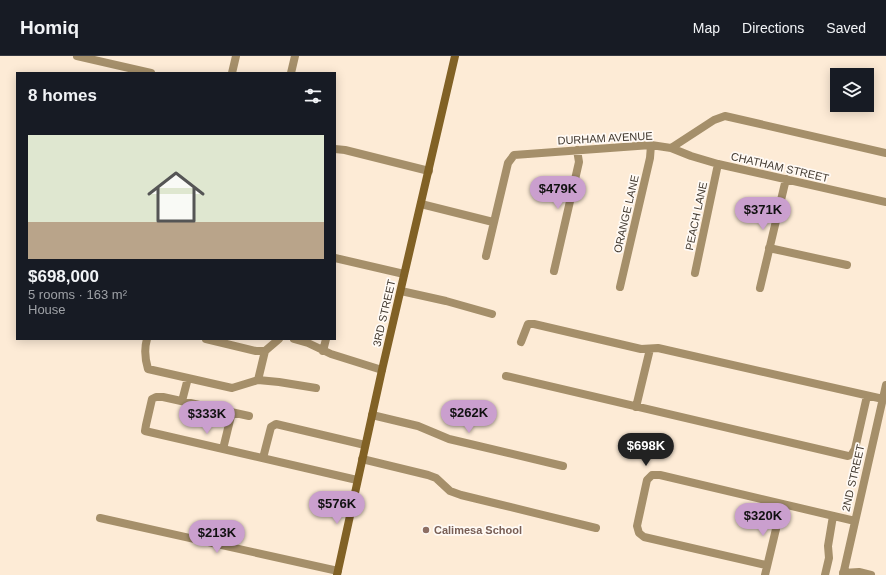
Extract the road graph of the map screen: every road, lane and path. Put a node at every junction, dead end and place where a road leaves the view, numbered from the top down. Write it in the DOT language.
graph roads {
  1 [pos="78,56"];
  2 [pos="236,56"];
  3 [pos="295,56"];
  4 [pos="455,56"];
  5 [pos="147,72"];
  6 [pos="235,72"];
  7 [pos="291,72"];
  8 [pos="651,145"];
  9 [pos="671,148"];
  10 [pos="336,149"];
  11 [pos="578,150"];
  12 [pos="886,153"];
  13 [pos="718,164"];
  14 [pos="429,171"];
  15 [pos="786,179"];
  16 [pos="886,202"];
  17 [pos="421,204"];
  18 [pos="494,222"];
  19 [pos="769,248"];
  20 [pos="486,256"];
  21 [pos="336,258"];
  22 [pos="847,266"];
  23 [pos="554,271"];
  24 [pos="695,273"];
  25 [pos="404,274"];
  26 [pos="620,287"];
  27 [pos="760,288"];
  28 [pos="400,291"];
  29 [pos="492,314"];
  30 [pos="147,340"];
  31 [pos="210,340"];
  32 [pos="278,340"];
  33 [pos="298,340"];
  34 [pos="326,340"];
  35 [pos="521,342"];
  36 [pos="650,349"];
  37 [pos="323,350"];
  38 [pos="265,351"];
  39 [pos="382,370"];
  40 [pos="506,376"];
  41 [pos="188,378"];
  42 [pos="258,380"];
  43 [pos="886,385"];
  44 [pos="316,388"];
  45 [pos="867,396"];
  46 [pos="883,399"];
  47 [pos="182,401"];
  48 [pos="636,407"];
  49 [pos="232,412"];
  50 [pos="372,415"];
  51 [pos="249,416"];
  52 [pos="365,445"];
  53 [pos="223,449"];
  54 [pos="263,458"];
  55 [pos="362,459"];
  56 [pos="564,466"];
  57 [pos="358,480"];
  58 [pos="782,504"];
  59 [pos="833,516"];
  60 [pos="100,518"];
  61 [pos="855,521"];
  62 [pos="596,528"];
  63 [pos="766,565"];
  64 [pos="337,573"];
  65 [pos="843,574"];
  66 [pos="765,575"];
  67 [pos="825,575"];
  68 [pos="871,575"];
  1 -- 5 [label="street"];
  2 -- 6 [label="street"];
  3 -- 7 [label="street"];
  4 -- 14 [label="street, 3RD STREET"];
  8 -- 9 [label="street, DURHAM AVENUE"];
  8 -- 11 [label="street, DURHAM AVENUE"];
  8 -- 26 [label="street, ORANGE LANE"];
  9 -- 12 [label="street"];
  9 -- 13 [label="street, CHATHAM STREET"];
  10 -- 14 [label="street"];
  11 -- 18 [label="street, DURHAM AVENUE"];
  11 -- 23 [label="street"];
  13 -- 15 [label="street, CHATHAM STREET"];
  13 -- 24 [label="street, PEACH LANE"];
  14 -- 17 [label="street, 3RD STREET"];
  15 -- 16 [label="street, CHATHAM STREET"];
  15 -- 19 [label="street"];
  17 -- 18 [label="street"];
  17 -- 25 [label="street, 3RD STREET"];
  18 -- 20 [label="street, DURHAM AVENUE"];
  19 -- 22 [label="street"];
  19 -- 27 [label="street"];
  21 -- 25 [label="street"];
  25 -- 28 [label="street, 3RD STREET"];
  28 -- 29 [label="street"];
  28 -- 39 [label="street, 3RD STREET"];
  30 -- 41 [label="street"];
  31 -- 38 [label="street"];
  32 -- 38 [label="street"];
  33 -- 37 [label="street"];
  34 -- 37 [label="street"];
  35 -- 36 [label="street"];
  36 -- 45 [label="street"];
  36 -- 48 [label="street"];
  37 -- 39 [label="street"];
  38 -- 42 [label="street"];
  39 -- 50 [label="street, 3RD STREET"];
  40 -- 48 [label="street"];
  41 -- 42 [label="street"];
  41 -- 47 [label="street"];
  42 -- 44 [label="street"];
  43 -- 46 [label="street, 2ND STREET"];
  45 -- 46 [label="street"];
  45 -- 48 [label="street"];
  46 -- 61 [label="street, 2ND STREET"];
  47 -- 49 [label="street"];
  47 -- 53 [label="street"];
  49 -- 51 [label="street"];
  49 -- 53 [label="street"];
  50 -- 52 [label="street, 3RD STREET"];
  50 -- 56 [label="street"];
  52 -- 54 [label="street"];
  52 -- 55 [label="street, 3RD STREET"];
  53 -- 54 [label="street"];
  54 -- 57 [label="street"];
  55 -- 57 [label="street, 3RD STREET"];
  55 -- 62 [label="street"];
  57 -- 64 [label="street, 3RD STREET"];
  58 -- 59 [label="street"];
  58 -- 63 [label="street"];
  58 -- 63 [label="street"];
  59 -- 61 [label="street"];
  59 -- 67 [label="street"];
  60 -- 64 [label="street"];
  61 -- 65 [label="street, 2ND STREET"];
  63 -- 66 [label="street"];
  65 -- 68 [label="street"];
}
